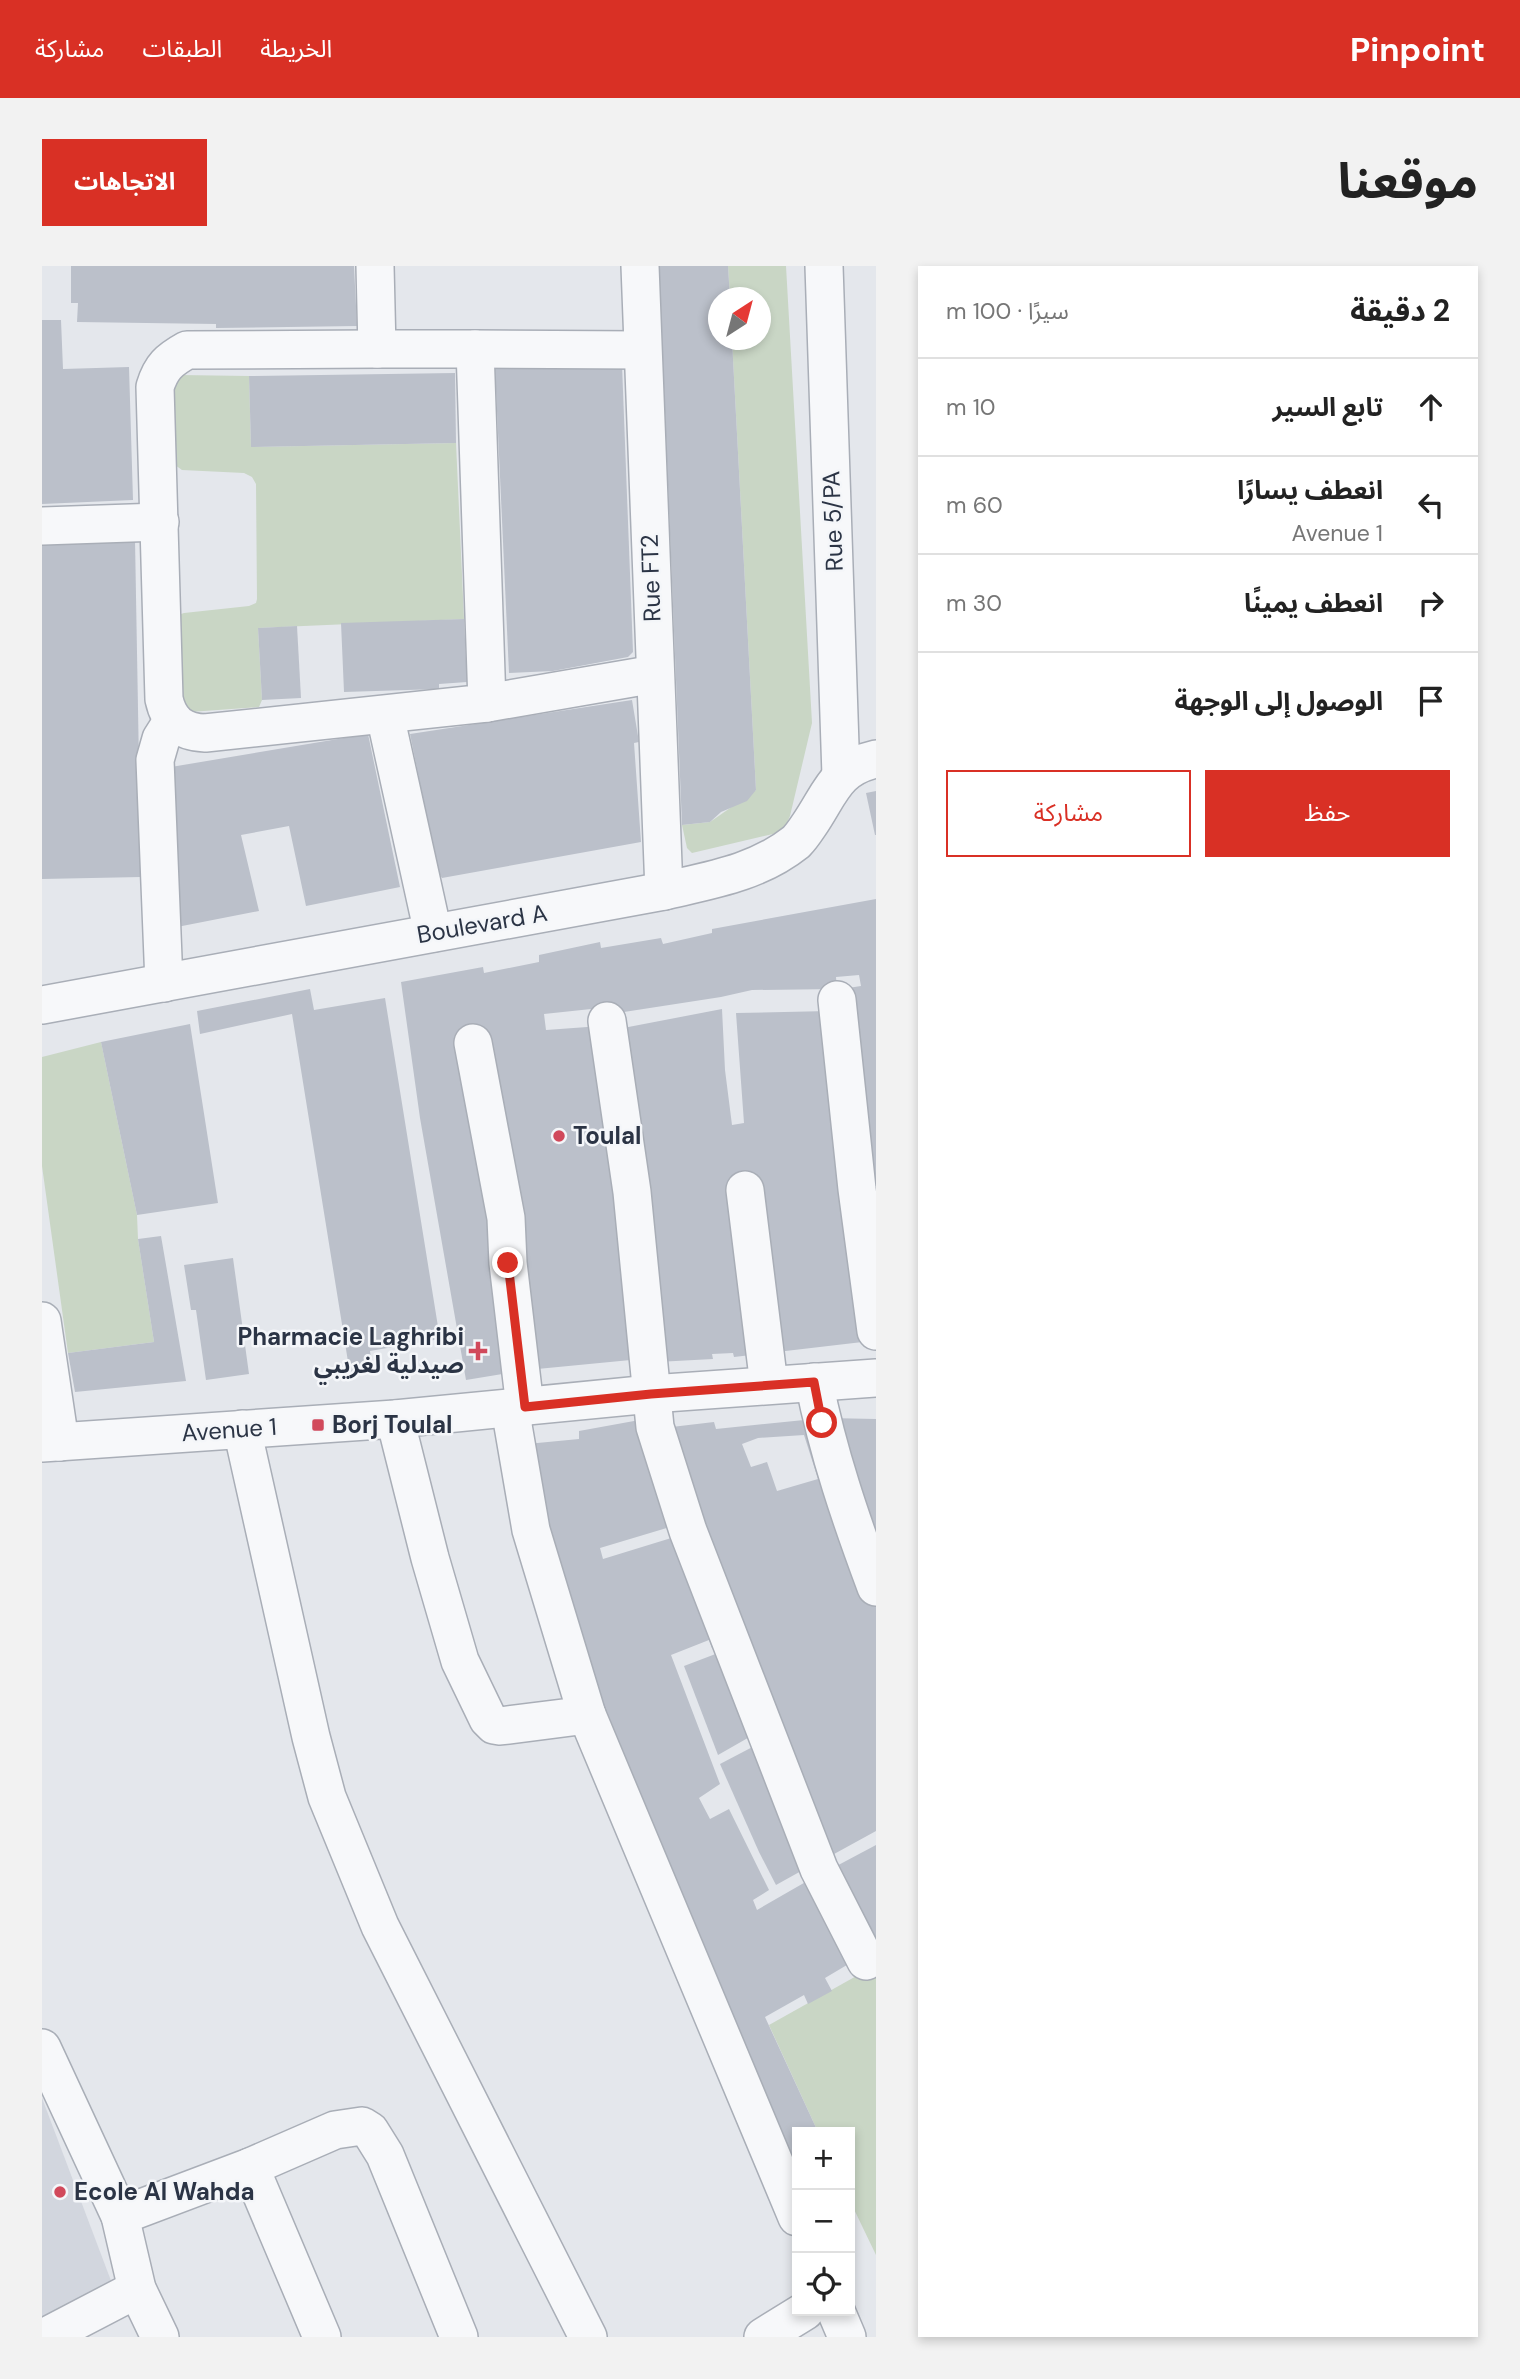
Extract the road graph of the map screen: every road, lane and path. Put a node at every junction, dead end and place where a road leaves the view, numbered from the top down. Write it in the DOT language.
graph roads {
  1 [pos="375,266"];
  2 [pos="640,266"];
  3 [pos="824,266"];
  4 [pos="377,349"];
  5 [pos="475,349"];
  6 [pos="642,350"];
  7 [pos="160,522"];
  8 [pos="42,526"];
  9 [pos="654,674"];
  10 [pos="487,703"];
  11 [pos="385,715"];
  12 [pos="173,720"];
  13 [pos="876,759"];
  14 [pos="841,776"];
  15 [pos="664,891"];
  16 [pos="433,933"];
  17 [pos="164,983"];
  18 [pos="837,1000"];
  19 [pos="42,1005"];
  20 [pos="607,1021"];
  21 [pos="473,1043"];
  22 [pos="745,1189"];
  23 [pos="42,1321"];
  24 [pos="876,1331"];
  25 [pos="876,1378"];
  26 [pos="814,1382"];
  27 [pos="769,1385"];
  28 [pos="651,1394"];
  29 [pos="517,1408"];
  30 [pos="395,1419"];
  31 [pos="242,1429"];
  32 [pos="51,1442"];
  33 [pos="876,1587"];
  34 [pos="587,1715"];
  35 [pos="866,1961"];
  36 [pos="42,2048"];
  37 [pos="250,2167"];
  38 [pos="792,2205"];
  39 [pos="120,2216"];
  40 [pos="137,2288"];
  41 [pos="797,2316"];
  42 [pos="838,2316"];
  43 [pos="45,2337"];
  44 [pos="160,2337"];
  45 [pos="322,2337"];
  46 [pos="459,2337"];
  47 [pos="588,2337"];
  48 [pos="764,2337"];
  49 [pos="847,2337"];
  1 -- 4 [label="street"];
  2 -- 6 [label="street, Rue FT2"];
  3 -- 14 [label="street, Rue 5/PA"];
  4 -- 5 [label="street"];
  4 -- 7 [label="street"];
  5 -- 6 [label="street"];
  5 -- 10 [label="street"];
  6 -- 9 [label="street, Rue FT2"];
  7 -- 8 [label="street"];
  7 -- 12 [label="street"];
  9 -- 10 [label="street"];
  9 -- 15 [label="street, Rue FT2"];
  10 -- 11 [label="street"];
  11 -- 12 [label="street"];
  11 -- 16 [label="street"];
  12 -- 17 [label="street"];
  13 -- 14 [label="street, Boulevard A"];
  14 -- 15 [label="street, Boulevard A"];
  15 -- 16 [label="street, Boulevard A"];
  16 -- 17 [label="street, Boulevard A"];
  17 -- 19 [label="street, Boulevard A"];
  18 -- 24 [label="street"];
  20 -- 28 [label="street"];
  21 -- 29 [label="street"];
  22 -- 27 [label="street"];
  23 -- 32 [label="street"];
  25 -- 26 [label="street, Avenue 1"];
  26 -- 27 [label="street, Avenue 1"];
  26 -- 33 [label="street"];
  27 -- 28 [label="street, Avenue 1"];
  28 -- 29 [label="street, Avenue 1"];
  28 -- 35 [label="street"];
  29 -- 30 [label="street, Avenue 1"];
  29 -- 34 [label="street"];
  30 -- 31 [label="street, Avenue 1"];
  30 -- 34 [label="street"];
  31 -- 32 [label="street, Avenue 1"];
  31 -- 47 [label="street"];
  34 -- 38 [label="street"];
  36 -- 39 [label="street"];
  37 -- 39 [label="street"];
  37 -- 45 [label="street"];
  37 -- 46 [label="street"];
  39 -- 40 [label="street"];
  40 -- 43 [label="street"];
  40 -- 44 [label="street"];
  41 -- 48 [label="street"];
  42 -- 49 [label="street"];
}
